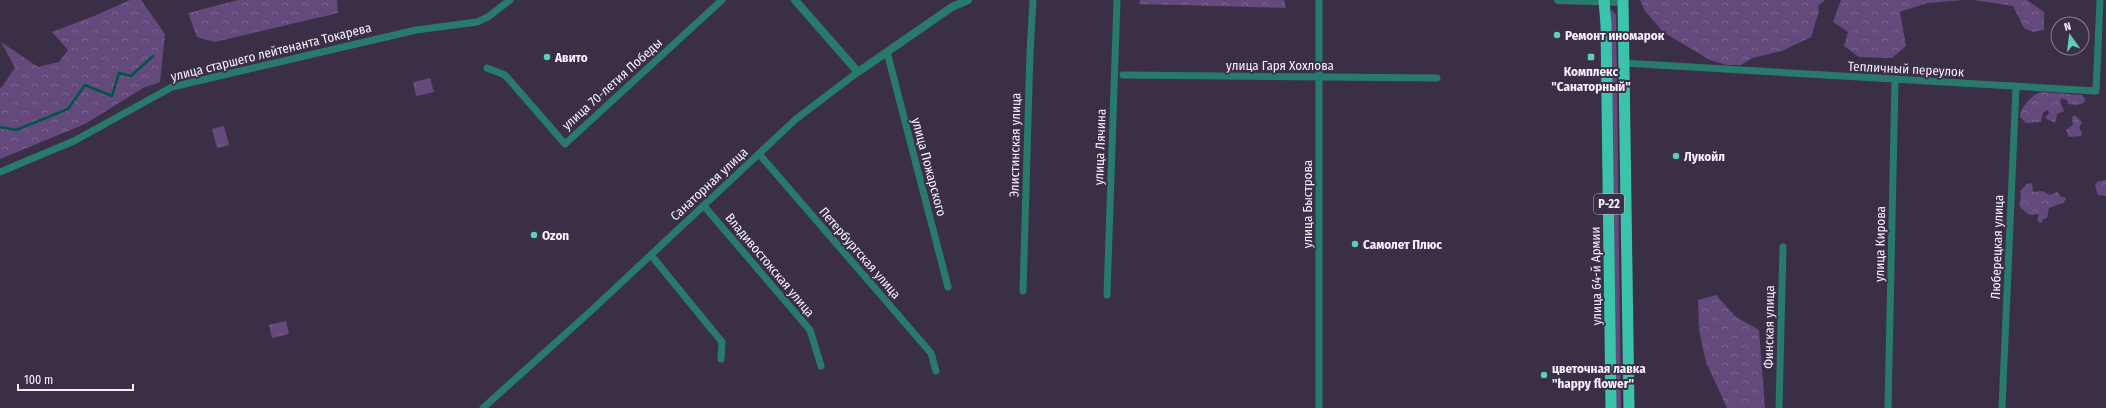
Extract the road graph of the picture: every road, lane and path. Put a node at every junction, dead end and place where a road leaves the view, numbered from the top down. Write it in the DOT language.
graph roads {
  1 [pos="510,0"];
  2 [pos="722,0"];
  3 [pos="795,0"];
  4 [pos="968,0"];
  5 [pos="1033,0"];
  6 [pos="1117,0"];
  7 [pos="1319,0"];
  8 [pos="1558,0"];
  9 [pos="2100,0"];
  10 [pos="1604,1"];
  11 [pos="1624,1"];
  12 [pos="887,52"];
  13 [pos="1623,63"];
  14 [pos="487,68"];
  15 [pos="858,72"];
  16 [pos="1123,75"];
  17 [pos="1319,77"];
  18 [pos="1437,78"];
  19 [pos="1895,81"];
  20 [pos="2016,87"];
  21 [pos="759,154"];
  22 [pos="0,172"];
  23 [pos="704,206"];
  24 [pos="1783,248"];
  25 [pos="651,255"];
  26 [pos="948,287"];
  27 [pos="1023,291"];
  28 [pos="1108,295"];
  29 [pos="721,359"];
  30 [pos="821,366"];
  31 [pos="936,371"];
  32 [pos="483,408"];
  33 [pos="1319,408"];
  34 [pos="1611,408"];
  35 [pos="1629,408"];
  36 [pos="1779,408"];
  37 [pos="1888,408"];
  38 [pos="2002,408"];
  1 -- 22 [label="street, улица старшего лейтенанта Токарева"];
  2 -- 14 [label="street, улица 70-летия Победы"];
  3 -- 15 [label="street"];
  4 -- 12 [label="street, Санаторная улица"];
  5 -- 27 [label="street, Элистинская улица"];
  6 -- 28 [label="street, улица Лячина"];
  7 -- 17 [label="street, улица Быстрова"];
  8 -- 10 [label="street"];
  9 -- 20 [label="street, Тепличный переулок"];
  10 -- 11 [label="street"];
  10 -- 34 [label="highway, улица 64-й Армии / Р-22"];
  11 -- 13 [label="highway, Р-22"];
  12 -- 15 [label="street, Санаторная улица"];
  12 -- 26 [label="street, улица Пожарского"];
  13 -- 19 [label="street, Тепличный переулок"];
  13 -- 35 [label="highway, Р-22"];
  15 -- 21 [label="street, Санаторная улица"];
  16 -- 17 [label="street, улица Гаря Хохлова"];
  17 -- 18 [label="street, улица Гаря Хохлова"];
  17 -- 33 [label="street, улица Быстрова"];
  19 -- 20 [label="street, Тепличный переулок"];
  19 -- 37 [label="street, улица Кирова"];
  20 -- 38 [label="street, Люберецкая улица"];
  21 -- 23 [label="street, Санаторная улица"];
  21 -- 31 [label="street, Петербургская улица"];
  23 -- 25 [label="street, Санаторная улица"];
  23 -- 30 [label="street, Владивостокская улица"];
  24 -- 36 [label="street, Финская улица"];
  25 -- 29 [label="street"];
  25 -- 32 [label="street, Санаторная улица"];
}
